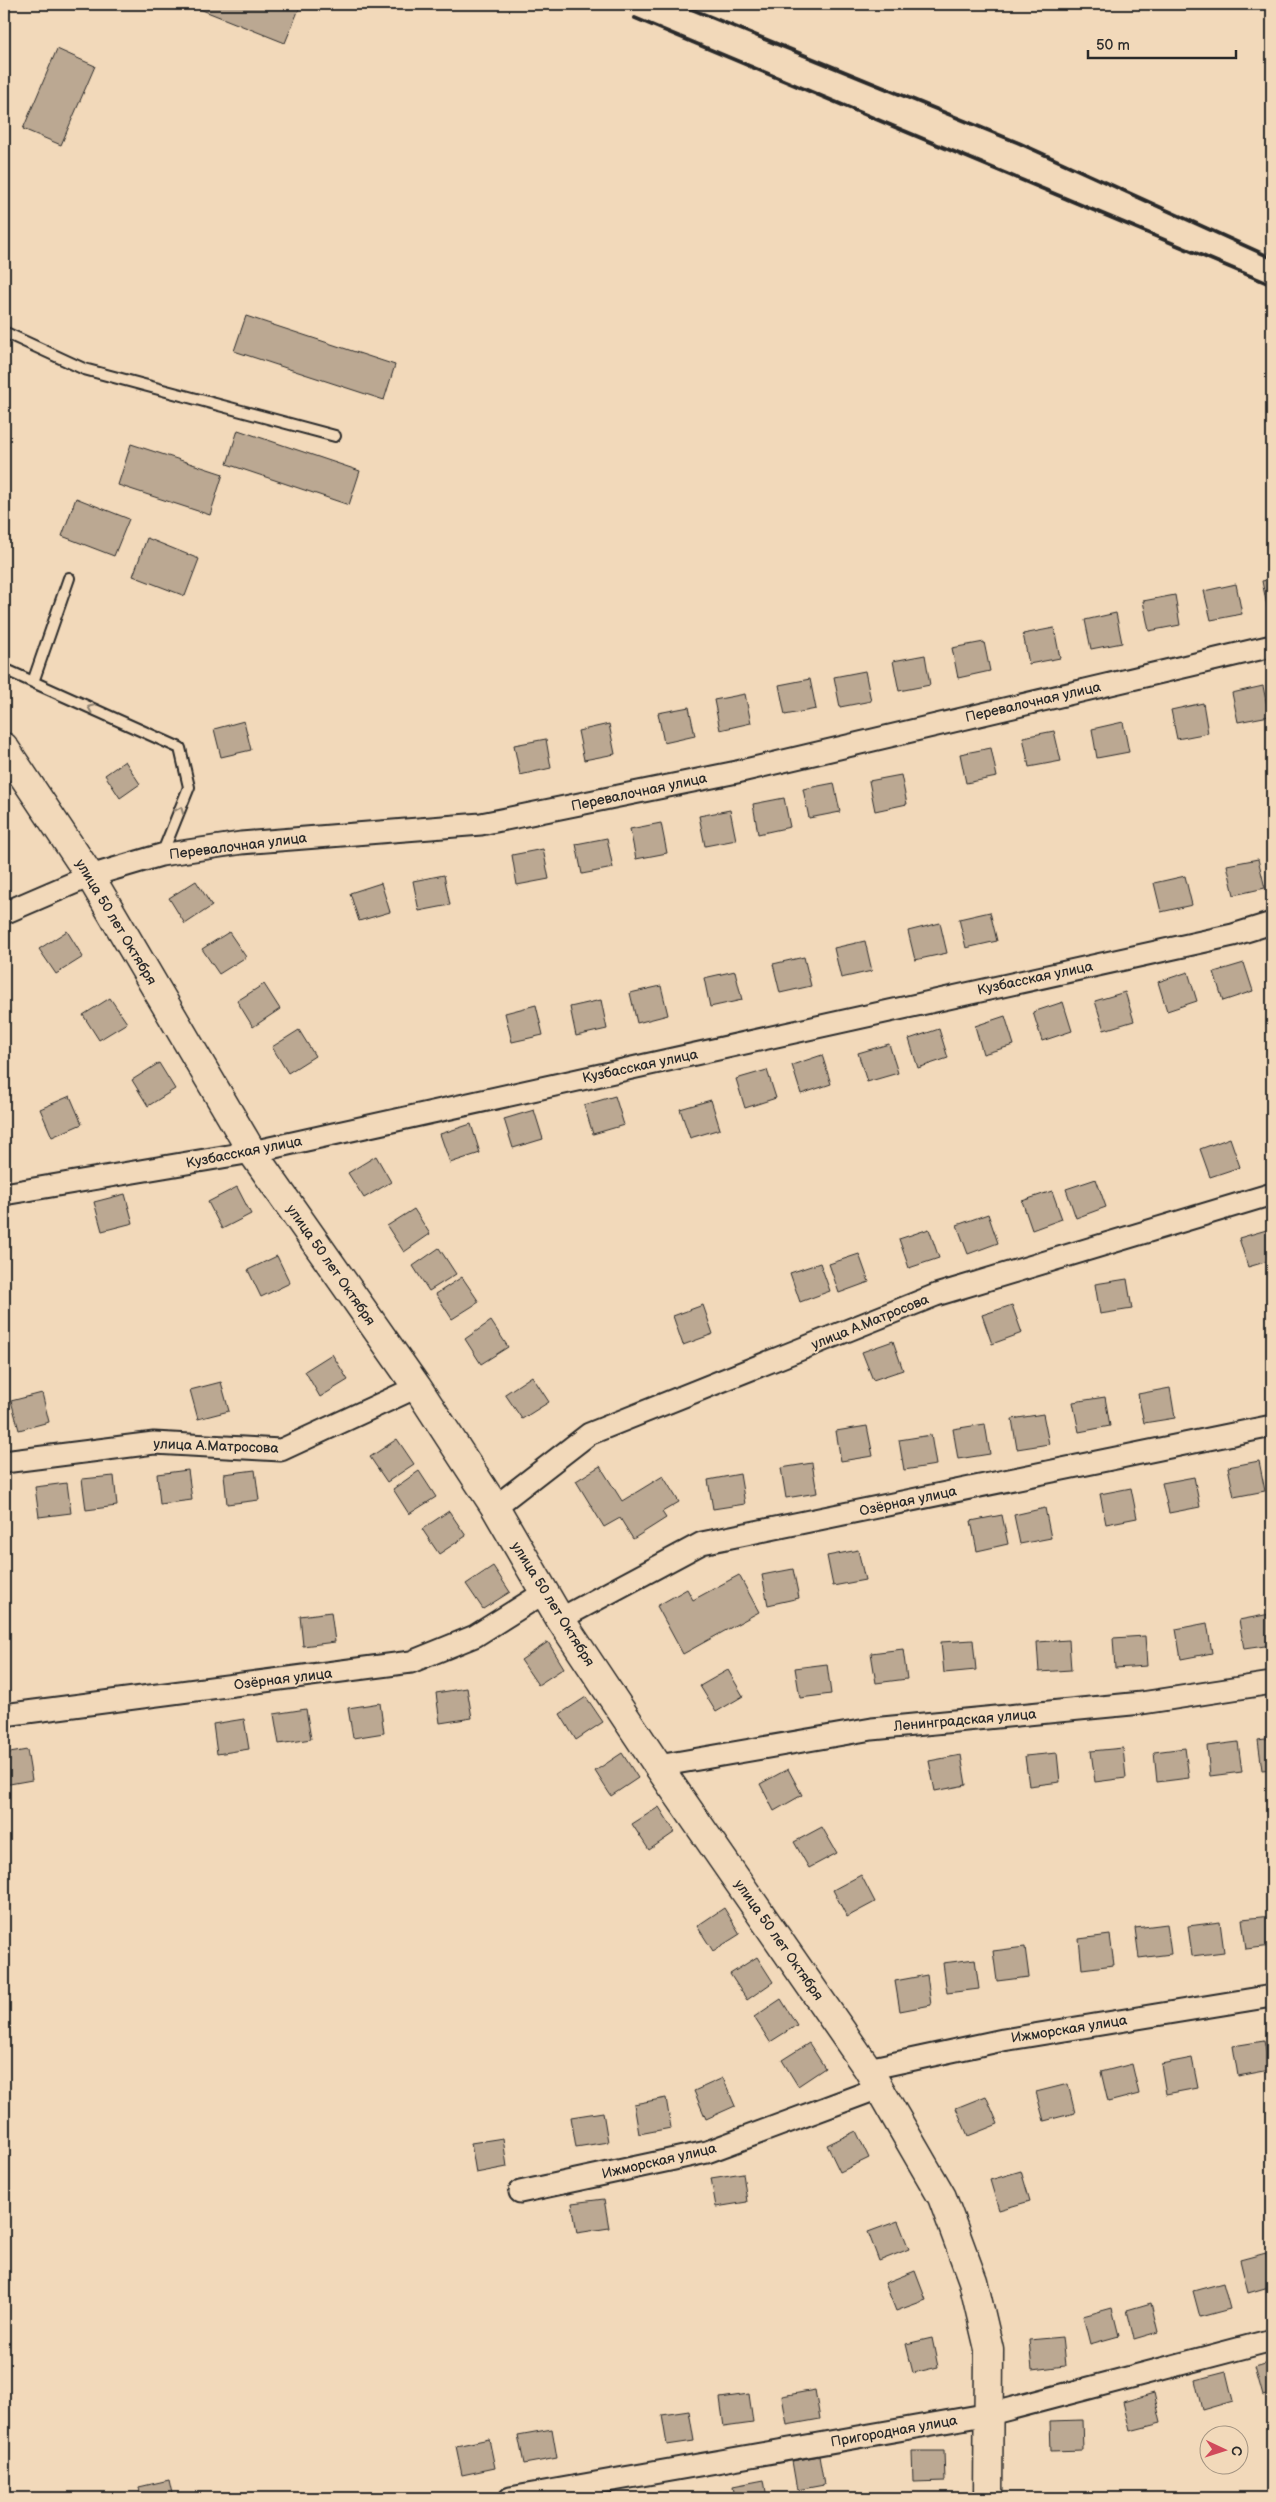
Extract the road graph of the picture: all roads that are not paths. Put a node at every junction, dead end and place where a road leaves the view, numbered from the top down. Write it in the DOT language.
graph roads {
  1 [pos="4,332"];
  2 [pos="335,436"];
  3 [pos="69,578"];
  4 [pos="1272,646"];
  5 [pos="4,669"];
  6 [pos="32,682"];
  7 [pos="4,747"];
  8 [pos="161,855"];
  9 [pos="90,876"];
  10 [pos="4,913"];
  11 [pos="1272,923"];
  12 [pos="252,1152"];
  13 [pos="4,1194"];
  14 [pos="1272,1194"];
  15 [pos="416,1387"];
  16 [pos="1272,1426"];
  17 [pos="4,1462"];
  18 [pos="494,1507"];
  19 [pos="545,1592"];
  20 [pos="560,1619"];
  21 [pos="1272,1683"];
  22 [pos="4,1715"];
  23 [pos="658,1766"];
  24 [pos="1272,1996"];
  25 [pos="873,2078"];
  26 [pos="520,2192"];
  27 [pos="1272,2340"];
  28 [pos="990,2414"];
  29 [pos="510,2498"];
  30 [pos="988,2498"];
  1 -- 2 [label="lane"];
  3 -- 6 [label="lane"];
  4 -- 8 [label="street, Перевалочная улица"];
  5 -- 6 [label="lane"];
  8 -- 6 [label="lane, one-way"];
  7 -- 9 [label="main road, улица 50 лет Октября"];
  8 -- 9 [label="street, Перевалочная улица"];
  9 -- 10 [label="street, Перевалочная улица"];
  9 -- 12 [label="main road, улица 50 лет Октября"];
  11 -- 12 [label="street, Кузбасская улица"];
  12 -- 13 [label="street, Кузбасская улица"];
  12 -- 15 [label="main road, улица 50 лет Октября"];
  14 -- 18 [label="street, улица А.Матросова"];
  15 -- 17 [label="street, улица А.Матросова"];
  15 -- 18 [label="main road, улица 50 лет Октября"];
  16 -- 20 [label="street, Озёрная улица"];
  18 -- 19 [label="main road, улица 50 лет Октября"];
  19 -- 20 [label="main road, улица 50 лет Октября"];
  19 -- 22 [label="street, Озёрная улица"];
  20 -- 23 [label="main road, улица 50 лет Октября"];
  21 -- 23 [label="street, Ленинградская улица"];
  23 -- 25 [label="main road, улица 50 лет Октября"];
  24 -- 25 [label="street, Ижморская улица"];
  25 -- 26 [label="street, Ижморская улица"];
  25 -- 28 [label="main road, улица 50 лет Октября"];
  27 -- 28 [label="street, Пригородная улица"];
  28 -- 29 [label="street, Пригородная улица"];
  28 -- 30 [label="main road, улица 50 лет Октября"];
}
